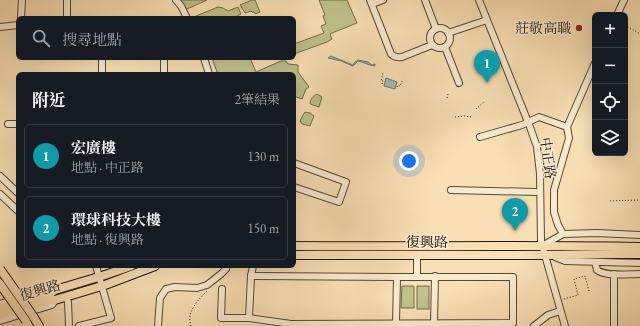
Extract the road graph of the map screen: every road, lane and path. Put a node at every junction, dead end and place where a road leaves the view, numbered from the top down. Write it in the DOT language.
graph roads {
  1 [pos="22,0"];
  2 [pos="67,0"];
  3 [pos="176,0"];
  4 [pos="383,0"];
  5 [pos="425,0"];
  6 [pos="479,0"];
  7 [pos="624,0"];
  8 [pos="371,2"];
  9 [pos="618,12"];
  10 [pos="22,16"];
  11 [pos="66,16"];
  12 [pos="186,16"];
  13 [pos="487,20"];
  14 [pos="16,25"];
  15 [pos="0,27"];
  16 [pos="628,27"];
  17 [pos="436,29"];
  18 [pos="448,33"];
  19 [pos="640,34"];
  20 [pos="432,45"];
  21 [pos="445,47"];
  22 [pos="102,60"];
  23 [pos="164,60"];
  24 [pos="205,60"];
  25 [pos="592,70"];
  26 [pos="102,72"];
  27 [pos="164,72"];
  28 [pos="208,72"];
  29 [pos="383,73"];
  30 [pos="403,79"];
  31 [pos="459,83"];
  32 [pos="382,84"];
  33 [pos="397,87"];
  34 [pos="448,94"];
  35 [pos="446,98"];
  36 [pos="484,102"];
  37 [pos="476,109"];
  38 [pos="455,117"];
  39 [pos="472,117"];
  40 [pos="528,122"];
  41 [pos="8,124"];
  42 [pos="16,124"];
  43 [pos="567,127"];
  44 [pos="480,137"];
  45 [pos="296,164"];
  46 [pos="0,176"];
  47 [pos="296,188"];
  48 [pos="451,190"];
  49 [pos="16,192"];
  50 [pos="536,192"];
  51 [pos="0,194"];
  52 [pos="640,200"];
  53 [pos="610,202"];
  54 [pos="16,209"];
  55 [pos="563,234"];
  56 [pos="640,235"];
  57 [pos="296,246"];
  58 [pos="542,246"];
  59 [pos="640,247"];
  60 [pos="640,254"];
  61 [pos="296,255"];
  62 [pos="417,255"];
  63 [pos="552,255"];
  64 [pos="640,260"];
  65 [pos="595,262"];
  66 [pos="640,263"];
  67 [pos="97,268"];
  68 [pos="125,268"];
  69 [pos="150,268"];
  70 [pos="226,268"];
  71 [pos="253,268"];
  72 [pos="0,269"];
  73 [pos="614,274"];
  74 [pos="640,274"];
  75 [pos="251,276"];
  76 [pos="417,276"];
  77 [pos="435,276"];
  78 [pos="99,277"];
  79 [pos="397,277"];
  80 [pos="0,284"];
  81 [pos="102,286"];
  82 [pos="222,290"];
  83 [pos="589,291"];
  84 [pos="66,296"];
  85 [pos="55,300"];
  86 [pos="558,301"];
  87 [pos="1,303"];
  88 [pos="194,307"];
  89 [pos="560,311"];
  90 [pos="0,315"];
  91 [pos="249,318"];
  92 [pos="0,321"];
  93 [pos="396,323"];
  94 [pos="27,324"];
  95 [pos="434,324"];
  96 [pos="39,326"];
  97 [pos="69,326"];
  98 [pos="79,326"];
  99 [pos="158,326"];
  100 [pos="191,326"];
  101 [pos="534,326"];
  102 [pos="565,326"];
  103 [pos="614,326"];
  1 -- 10 [label="street"];
  2 -- 11 [label="street"];
  3 -- 12 [label="street"];
  4 -- 8 [label="street"];
  5 -- 17 [label="street"];
  6 -- 13 [label="street, 中正路"];
  7 -- 9 [label="street"];
  8 -- 20 [label="street"];
  13 -- 18 [label="street"];
  13 -- 40 [label="street, 中正路"];
  14 -- 15 [label="street"];
  16 -- 19 [label="path"];
  17 -- 18 [label="street"];
  17 -- 20 [label="street"];
  18 -- 21 [label="street"];
  20 -- 21 [label="street"];
  21 -- 31 [label="street"];
  22 -- 26 [label="street"];
  23 -- 27 [label="street"];
  24 -- 28 [label="street"];
  25 -- 43 [label="street"];
  29 -- 32 [label="path"];
  30 -- 33 [label="path"];
  34 -- 35 [label="path"];
  36 -- 37 [label="path"];
  38 -- 39 [label="path"];
  40 -- 43 [label="street"];
  40 -- 44 [label="street"];
  40 -- 58 [label="street, 中正路"];
  41 -- 42 [label="street"];
  43 -- 55 [label="street"];
  45 -- 47 [label="street"];
  46 -- 49 [label="street"];
  48 -- 50 [label="street"];
  51 -- 54 [label="street"];
  52 -- 53 [label="path"];
  55 -- 56 [label="street"];
  55 -- 58 [label="street"];
  57 -- 58 [label="main road, 復興路"];
  58 -- 59 [label="main road, 復興路"];
  58 -- 63 [label="street, 中正路"];
  60 -- 63 [label="main road, 復興路"];
  61 -- 62 [label="main road, 復興路"];
  62 -- 63 [label="main road, 復興路"];
  62 -- 76 [label="street"];
  63 -- 64 [label="street"];
  63 -- 65 [label="street"];
  63 -- 86 [label="street, 中正路"];
  65 -- 66 [label="street"];
  65 -- 73 [label="street"];
  67 -- 78 [label="street"];
  68 -- 78 [label="main road, 復興路"];
  69 -- 81 [label="main road, 復興路"];
  70 -- 99 [label="street"];
  71 -- 75 [label="street"];
  72 -- 96 [label="main road, bridge"];
  73 -- 74 [label="street"];
  73 -- 103 [label="street"];
  75 -- 79 [label="street"];
  75 -- 91 [label="street"];
  76 -- 77 [label="street"];
  76 -- 79 [label="street"];
  77 -- 95 [label="street"];
  77 -- 95 [label="street"];
  78 -- 81 [label="street"];
  78 -- 87 [label="main road, 復興路"];
  79 -- 93 [label="street"];
  80 -- 94 [label="main road, bridge"];
  81 -- 84 [label="main road, 復興路"];
  81 -- 98 [label="street"];
  82 -- 91 [label="street"];
  83 -- 86 [label="path"];
  84 -- 85 [label="main road, 復興路"];
  84 -- 97 [label="street"];
  85 -- 90 [label="main road, 復興路"];
  85 -- 92 [label="street"];
  86 -- 89 [label="street, 中正路"];
  88 -- 100 [label="path"];
  89 -- 101 [label="street"];
  89 -- 102 [label="street, 中正路"];
  91 -- 93 [label="street"];
  93 -- 95 [label="street"];
}
